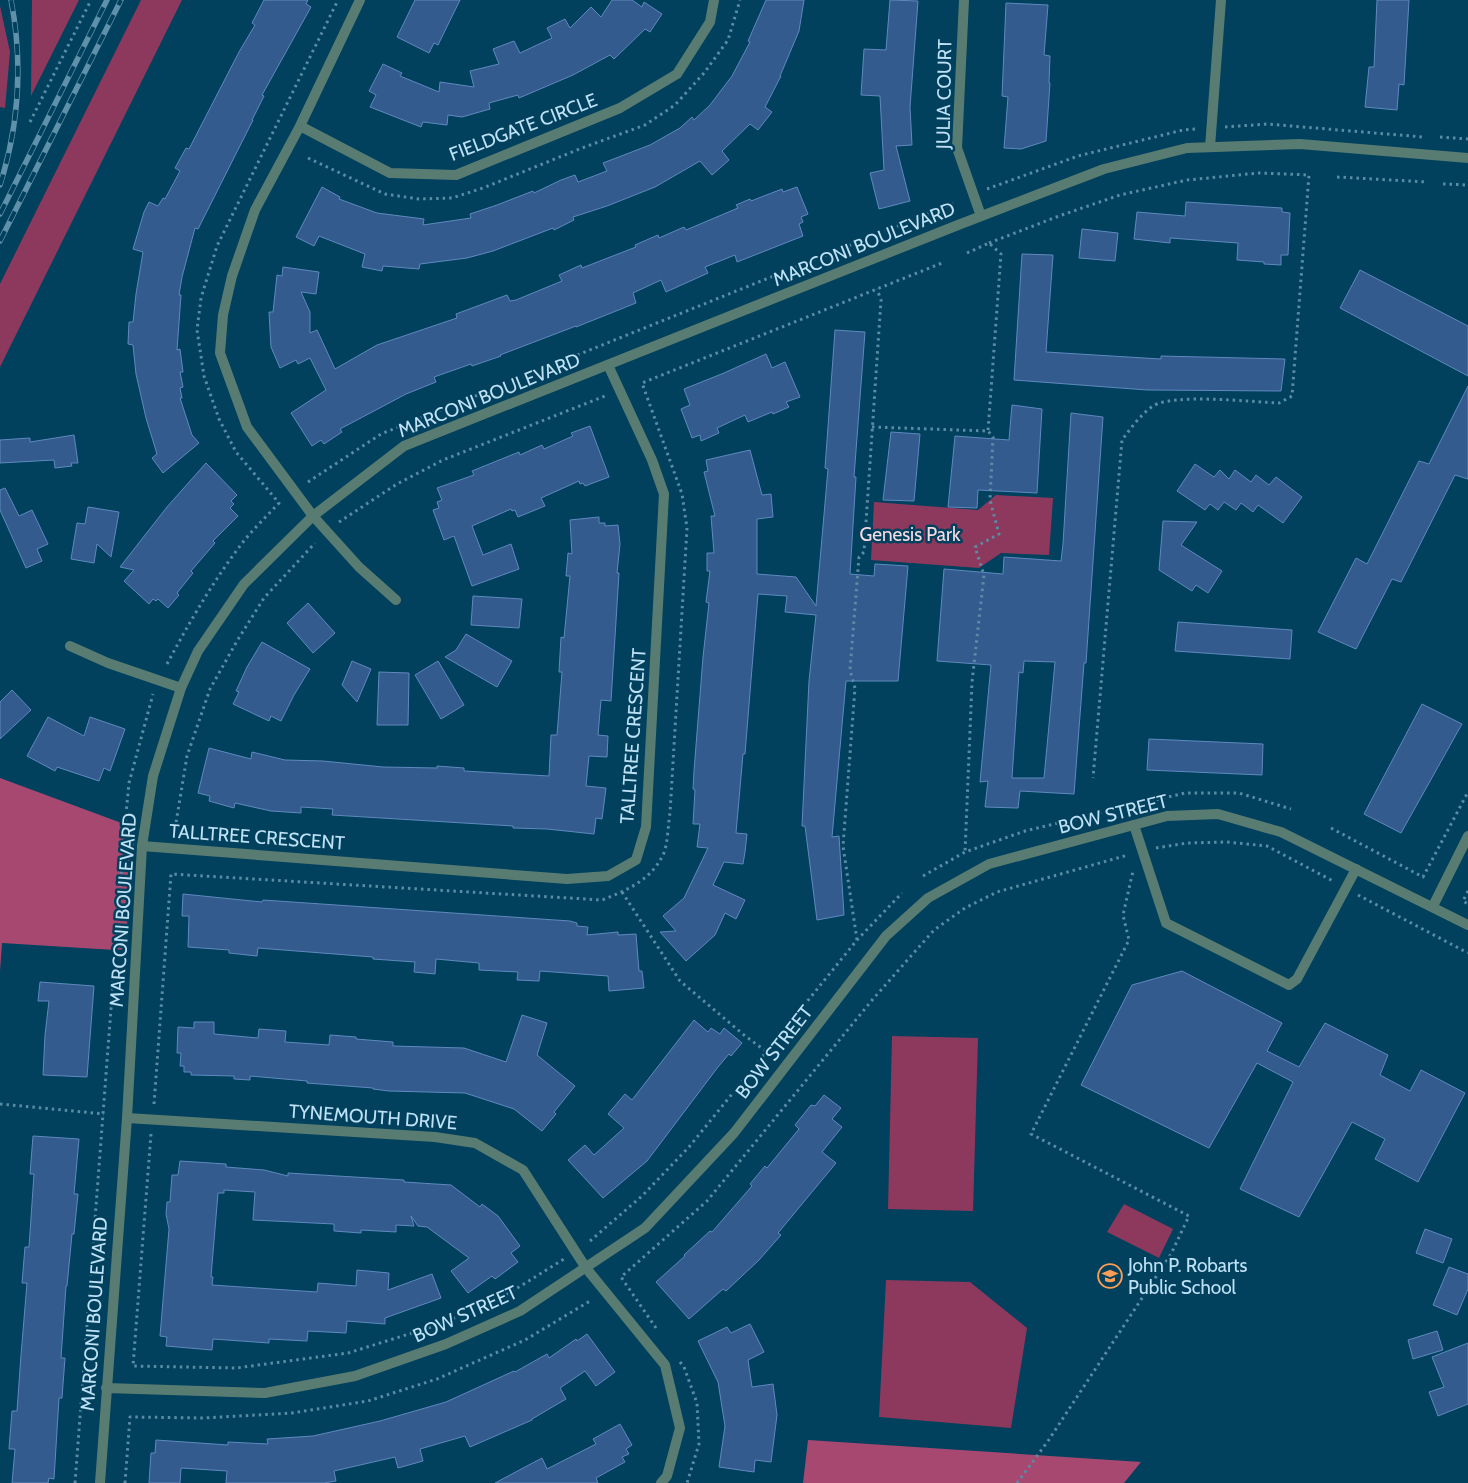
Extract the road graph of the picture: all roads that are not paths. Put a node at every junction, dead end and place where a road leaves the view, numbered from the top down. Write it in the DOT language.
graph roads {
  1 [pos="360,0"];
  2 [pos="714,0"];
  3 [pos="964,0"];
  4 [pos="1221,0"];
  5 [pos="300,126"];
  6 [pos="1210,147"];
  7 [pos="1468,158"];
  8 [pos="981,216"];
  9 [pos="608,365"];
  10 [pos="313,516"];
  11 [pos="396,600"];
  12 [pos="70,646"];
  13 [pos="181,688"];
  14 [pos="1134,825"];
  15 [pos="1468,836"];
  16 [pos="142,846"];
  17 [pos="1356,869"];
  18 [pos="1433,906"];
  19 [pos="1468,925"];
  20 [pos="127,1118"];
  21 [pos="586,1268"];
  22 [pos="106,1388"];
  23 [pos="100,1483"];
  24 [pos="661,1483"];
  1 -- 5 [label="street"];
  2 -- 5 [label="street, FIELDGATE CIRCLE"];
  3 -- 8 [label="street, JULIA COURT"];
  4 -- 6 [label="street"];
  5 -- 10 [label="street"];
  6 -- 7 [label="street, MARCONI BOULEVARD"];
  6 -- 8 [label="street, MARCONI BOULEVARD"];
  8 -- 9 [label="street, MARCONI BOULEVARD"];
  9 -- 10 [label="street, MARCONI BOULEVARD"];
  9 -- 16 [label="street, TALLTREE CRESCENT"];
  10 -- 11 [label="street"];
  10 -- 13 [label="street, MARCONI BOULEVARD"];
  12 -- 13 [label="street"];
  13 -- 16 [label="street, MARCONI BOULEVARD"];
  14 -- 17 [label="street, BOW STREET"];
  14 -- 17 [label="street"];
  14 -- 21 [label="street, BOW STREET"];
  15 -- 18 [label="street"];
  16 -- 20 [label="street, MARCONI BOULEVARD"];
  17 -- 18 [label="street, BOW STREET"];
  18 -- 19 [label="street, BOW STREET"];
  20 -- 21 [label="street, TYNEMOUTH DRIVE"];
  20 -- 22 [label="street, MARCONI BOULEVARD"];
  21 -- 22 [label="street, BOW STREET"];
  21 -- 24 [label="street, TYNEMOUTH DRIVE"];
  22 -- 23 [label="street, MARCONI BOULEVARD"];
}
